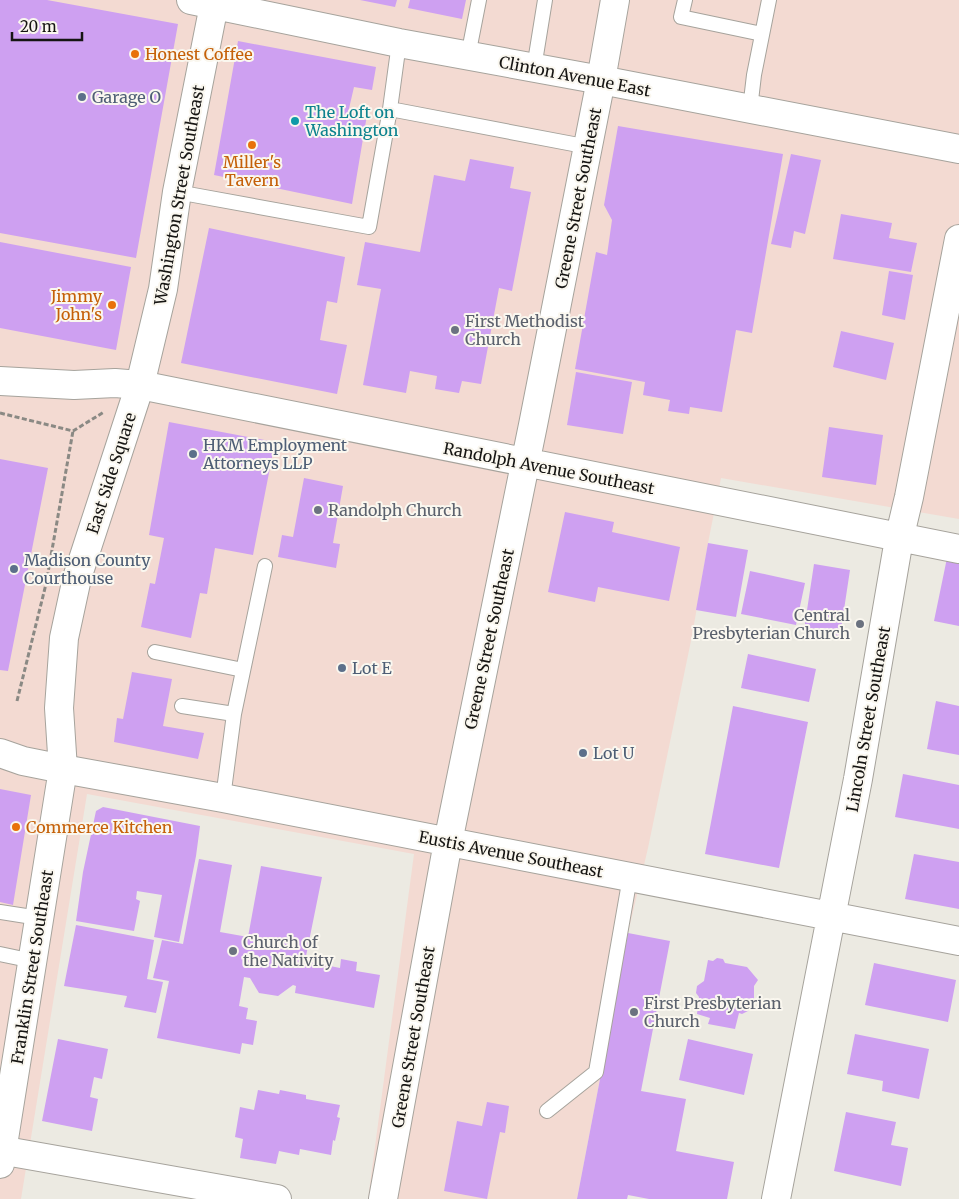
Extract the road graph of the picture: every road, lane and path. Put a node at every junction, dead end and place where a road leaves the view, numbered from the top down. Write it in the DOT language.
graph roads {
  1 [pos="479,0"];
  2 [pos="545,0"];
  3 [pos="615,0"];
  4 [pos="685,0"];
  5 [pos="769,0"];
  6 [pos="207,1"];
  7 [pos="762,34"];
  8 [pos="398,43"];
  9 [pos="468,56"];
  10 [pos="534,68"];
  11 [pos="601,80"];
  12 [pos="390,109"];
  13 [pos="750,109"];
  14 [pos="589,147"];
  15 [pos="959,149"];
  16 [pos="177,192"];
  17 [pos="959,240"];
  18 [pos="0,381"];
  19 [pos="140,385"];
  20 [pos="106,411"];
  21 [pos="0,413"];
  22 [pos="73,431"];
  23 [pos="525,463"];
  24 [pos="899,539"];
  25 [pos="959,549"];
  26 [pos="265,566"];
  27 [pos="154,652"];
  28 [pos="243,670"];
  29 [pos="17,702"];
  30 [pos="182,706"];
  31 [pos="234,714"];
  32 [pos="11,756"];
  33 [pos="63,769"];
  34 [pos="223,798"];
  35 [pos="448,842"];
  36 [pos="630,877"];
  37 [pos="0,912"];
  38 [pos="831,916"];
  39 [pos="39,918"];
  40 [pos="959,941"];
  41 [pos="0,954"];
  42 [pos="33,960"];
  43 [pos="547,1111"];
  44 [pos="1,1155"];
  45 [pos="277,1199"];
  46 [pos="382,1199"];
  47 [pos="776,1199"];
  1 -- 9 [label="lane"];
  2 -- 10 [label="lane"];
  3 -- 11 [label="street, Greene Street Southeast"];
  4 -- 7 [label="lane"];
  5 -- 7 [label="lane"];
  6 -- 8 [label="street, Clinton Avenue East"];
  6 -- 16 [label="street, Washington Street Southeast"];
  7 -- 13 [label="lane"];
  8 -- 9 [label="street, Clinton Avenue East"];
  8 -- 12 [label="lane"];
  9 -- 10 [label="street, Clinton Avenue East"];
  10 -- 11 [label="street, Clinton Avenue East"];
  11 -- 13 [label="street, Clinton Avenue East"];
  11 -- 14 [label="street, Greene Street Southeast"];
  12 -- 14 [label="lane"];
  12 -- 16 [label="lane"];
  13 -- 15 [label="street, Clinton Avenue East"];
  14 -- 23 [label="street, Greene Street Southeast"];
  16 -- 19 [label="street, Washington Street Southeast"];
  17 -- 24 [label="street, Lincoln Street Southeast"];
  18 -- 19 [label="street, Randolph Avenue Southeast"];
  19 -- 23 [label="street, Randolph Avenue Southeast"];
  19 -- 33 [label="street, East Side Square"];
  20 -- 22 [label="path"];
  21 -- 22 [label="path"];
  22 -- 29 [label="path"];
  23 -- 24 [label="street, Randolph Avenue Southeast"];
  23 -- 35 [label="street, Greene Street Southeast"];
  24 -- 25 [label="street, Randolph Avenue Southeast"];
  24 -- 38 [label="street, Lincoln Street Southeast"];
  26 -- 28 [label="lane"];
  27 -- 28 [label="lane"];
  28 -- 31 [label="lane"];
  30 -- 31 [label="lane"];
  31 -- 34 [label="lane"];
  32 -- 33 [label="street, Eustis Avenue Southeast"];
  33 -- 34 [label="street, Eustis Avenue Southeast"];
  33 -- 39 [label="street, Franklin Street Southeast"];
  34 -- 35 [label="street, Eustis Avenue Southeast"];
  35 -- 36 [label="street, Eustis Avenue Southeast"];
  35 -- 46 [label="street, Greene Street Southeast"];
  36 -- 38 [label="street, Eustis Avenue Southeast"];
  36 -- 43 [label="lane"];
  37 -- 39 [label="lane"];
  38 -- 40 [label="street, Eustis Avenue Southeast"];
  38 -- 47 [label="street, Lincoln Street Southeast"];
  39 -- 42 [label="street, Franklin Street Southeast"];
  41 -- 42 [label="lane"];
  42 -- 44 [label="street, Franklin Street Southeast"];
  44 -- 45 [label="street"];
}
